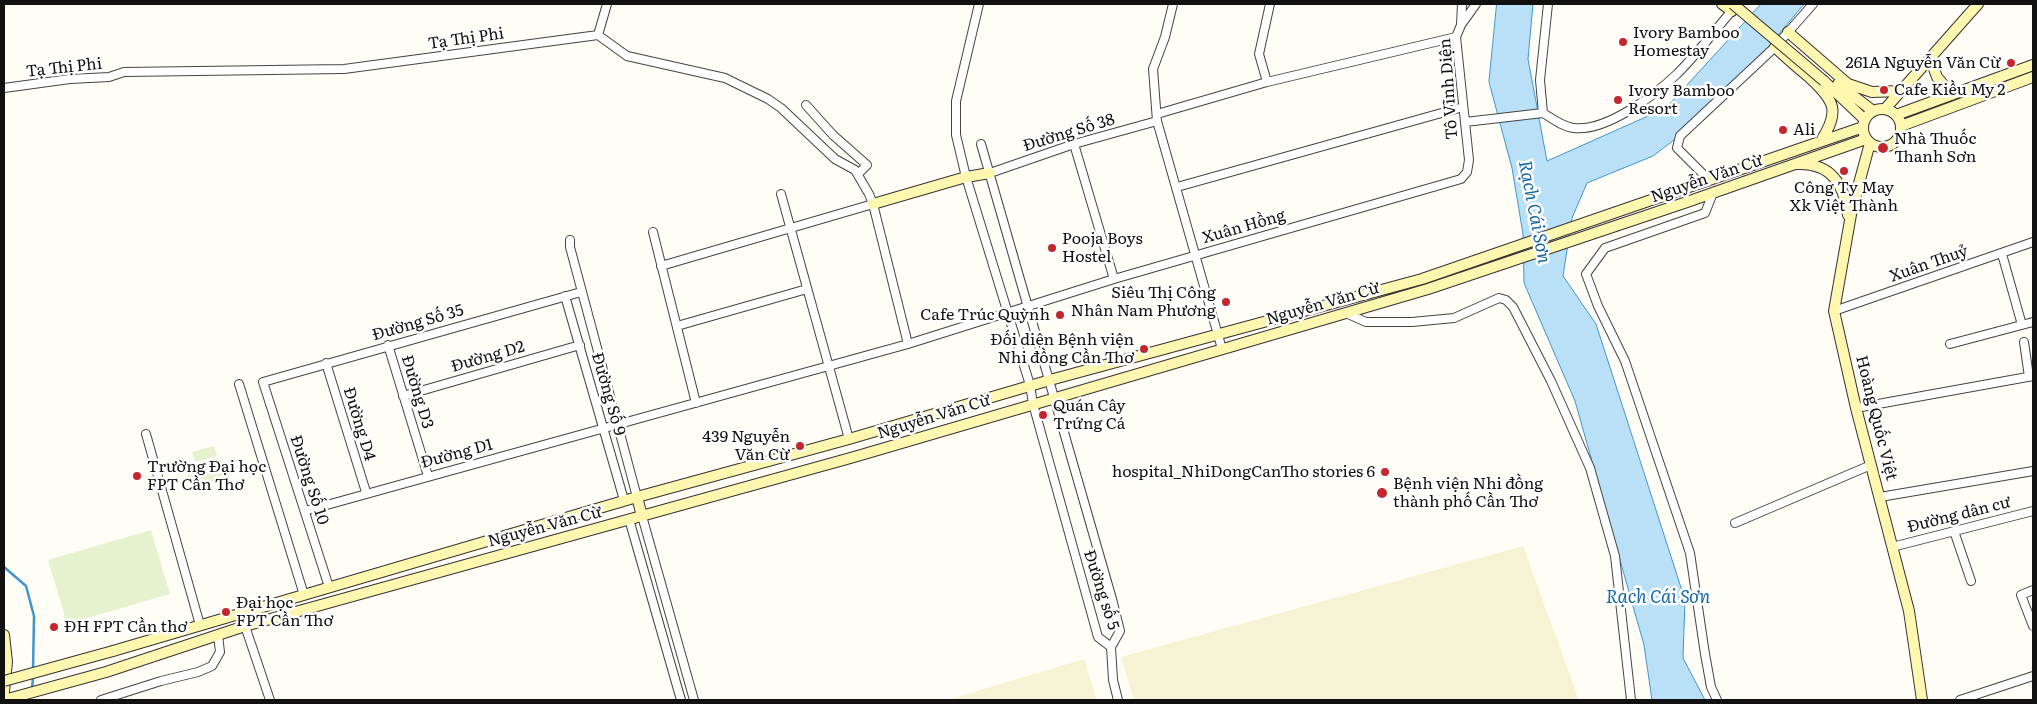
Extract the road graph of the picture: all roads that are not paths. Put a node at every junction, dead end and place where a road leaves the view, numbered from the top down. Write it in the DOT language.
graph roads {
  1 [pos="606,4"];
  2 [pos="978,4"];
  3 [pos="1173,4"];
  4 [pos="1270,4"];
  5 [pos="1462,4"];
  6 [pos="1476,4"];
  7 [pos="1548,4"];
  8 [pos="1722,4"];
  9 [pos="1743,4"];
  10 [pos="1813,4"];
  11 [pos="1978,4"];
  12 [pos="1734,6"];
  13 [pos="1461,24"];
  14 [pos="1788,32"];
  15 [pos="598,35"];
  16 [pos="1456,37"];
  17 [pos="1775,47"];
  18 [pos="1930,58"];
  19 [pos="2033,65"];
  20 [pos="2033,77"];
  21 [pos="1827,79"];
  22 [pos="1267,82"];
  23 [pos="4,88"];
  24 [pos="1901,91"];
  25 [pos="1952,95"];
  26 [pos="806,105"];
  27 [pos="1463,107"];
  28 [pos="1885,109"];
  29 [pos="1873,112"];
  30 [pos="1543,113"];
  31 [pos="1896,115"];
  32 [pos="1157,117"];
  33 [pos="1465,122"];
  34 [pos="1864,124"];
  35 [pos="1901,126"];
  36 [pos="1821,141"];
  37 [pos="1868,141"];
  38 [pos="981,144"];
  39 [pos="1074,144"];
  40 [pos="1792,165"];
  41 [pos="1467,172"];
  42 [pos="859,173"];
  43 [pos="990,173"];
  44 [pos="966,177"];
  45 [pos="1709,180"];
  46 [pos="1177,187"];
  47 [pos="1714,193"];
  48 [pos="781,194"];
  49 [pos="872,204"];
  50 [pos="1849,222"];
  51 [pos="790,228"];
  52 [pos="653,232"];
  53 [pos="570,240"];
  54 [pos="2033,242"];
  55 [pos="2002,254"];
  56 [pos="1197,255"];
  57 [pos="661,266"];
  58 [pos="1114,279"];
  59 [pos="807,288"];
  60 [pos="581,292"];
  61 [pos="565,296"];
  62 [pos="1027,307"];
  63 [pos="1834,312"];
  64 [pos="1008,313"];
  65 [pos="1346,313"];
  66 [pos="2033,322"];
  67 [pos="2022,325"];
  68 [pos="677,326"];
  69 [pos="1218,335"];
  70 [pos="2024,342"];
  71 [pos="908,344"];
  72 [pos="1950,344"];
  73 [pos="388,345"];
  74 [pos="580,346"];
  75 [pos="1222,349"];
  76 [pos="326,363"];
  77 [pos="828,366"];
  78 [pos="2031,376"];
  79 [pos="1050,380"];
  80 [pos="263,382"];
  81 [pos="239,384"];
  82 [pos="1030,385"];
  83 [pos="403,396"];
  84 [pos="1054,398"];
  85 [pos="696,403"];
  86 [pos="1033,404"];
  87 [pos="1856,408"];
  88 [pos="618,425"];
  89 [pos="604,429"];
  90 [pos="146,434"];
  91 [pos="849,439"];
  92 [pos="854,457"];
  93 [pos="1871,465"];
  94 [pos="2033,471"];
  95 [pos="428,476"];
  96 [pos="366,492"];
  97 [pos="637,497"];
  98 [pos="1880,497"];
  99 [pos="624,500"];
  100 [pos="305,511"];
  101 [pos="2033,511"];
  102 [pos="642,516"];
  103 [pos="630,519"];
  104 [pos="1735,523"];
  105 [pos="1954,531"];
  106 [pos="1892,547"];
  107 [pos="1972,581"];
  108 [pos="329,587"];
  109 [pos="2033,590"];
  110 [pos="304,595"];
  111 [pos="333,601"];
  112 [pos="200,625"];
  113 [pos="245,626"];
  114 [pos="2033,626"];
  115 [pos="218,634"];
  116 [pos="4,635"];
  117 [pos="1111,647"];
  118 [pos="2033,676"];
  119 [pos="4,681"];
  120 [pos="4,692"];
  121 [pos="4,700"];
  122 [pos="101,700"];
  123 [pos="270,700"];
  124 [pos="681,700"];
  125 [pos="694,700"];
  126 [pos="1118,700"];
  127 [pos="1630,700"];
  128 [pos="1717,700"];
  129 [pos="1922,700"];
  130 [pos="1960,700"];
  1 -- 15 [label="street"];
  2 -- 44 [label="street, Đường số 5"];
  3 -- 32 [label="street"];
  4 -- 22 [label="street"];
  5 -- 13 [label="street, Tô Vĩnh Diện"];
  6 -- 13 [label="street"];
  7 -- 30 [label="street"];
  8 -- 12 [label="main road"];
  9 -- 21 [label="main road"];
  10 -- 14 [label="street"];
  11 -- 18 [label="main road"];
  12 -- 21 [label="main road, bridge"];
  12 -- 30 [label="street"];
  13 -- 16 [label="street, Tô Vĩnh Diện"];
  14 -- 17 [label="street"];
  14 -- 24 [label="main road"];
  15 -- 23 [label="street, Tạ Thị Phi"];
  15 -- 42 [label="street"];
  16 -- 22 [label="street, Đường Số 38"];
  16 -- 27 [label="street, Tô Vĩnh Diện"];
  17 -- 36 [label="main road"];
  17 -- 45 [label="street"];
  18 -- 24 [label="main road"];
  18 -- 25 [label="main road"];
  19 -- 25 [label="main road"];
  20 -- 35 [label="main road"];
  21 -- 29 [label="main road"];
  21 -- 34 [label="main road"];
  22 -- 32 [label="street, Đường Số 38"];
  24 -- 28 [label="main road"];
  25 -- 31 [label="main road"];
  26 -- 42 [label="street"];
  27 -- 33 [label="street, Tô Vĩnh Diện"];
  27 -- 46 [label="street"];
  28 -- 29 [label="main road"];
  28 -- 31 [label="main road"];
  29 -- 34 [label="main road"];
  30 -- 33 [label="street"];
  31 -- 35 [label="main road"];
  32 -- 39 [label="street, Đường Số 38"];
  32 -- 46 [label="street"];
  33 -- 41 [label="street, Tô Vĩnh Diện"];
  34 -- 36 [label="main road, Nguyễn Văn Cừ"];
  34 -- 37 [label="main road"];
  35 -- 37 [label="main road"];
  36 -- 45 [label="main road, Nguyễn Văn Cừ"];
  37 -- 40 [label="main road, Nguyễn Văn Cừ"];
  37 -- 50 [label="main road, Hoàng Quốc Việt"];
  38 -- 43 [label="street, Đường số 5"];
  39 -- 43 [label="street, Đường Số 38"];
  39 -- 58 [label="street"];
  40 -- 47 [label="main road, Nguyễn Văn Cừ"];
  40 -- 50 [label="main road"];
  41 -- 56 [label="street, Xuân Hồng"];
  42 -- 49 [label="street"];
  43 -- 44 [label="main road"];
  43 -- 62 [label="street, Đường số 5"];
  44 -- 49 [label="main road"];
  44 -- 64 [label="street, Đường số 5"];
  45 -- 69 [label="main road, Nguyễn Văn Cừ"];
  46 -- 56 [label="street"];
  47 -- 65 [label="main road, Nguyễn Văn Cừ"];
  47 -- 128 [label="street"];
  48 -- 51 [label="street"];
  49 -- 51 [label="street"];
  49 -- 71 [label="street"];
  50 -- 63 [label="main road, Hoàng Quốc Việt"];
  51 -- 57 [label="street"];
  51 -- 59 [label="street"];
  52 -- 57 [label="street"];
  53 -- 60 [label="street"];
  54 -- 55 [label="street, Xuân Thuỷ"];
  55 -- 63 [label="street, Xuân Thuỷ"];
  55 -- 67 [label="street"];
  56 -- 58 [label="street, Xuân Hồng"];
  56 -- 69 [label="street"];
  57 -- 68 [label="street"];
  58 -- 62 [label="street, Xuân Hồng"];
  59 -- 68 [label="street"];
  59 -- 77 [label="street"];
  60 -- 61 [label="street, Đường Số 35"];
  60 -- 88 [label="street"];
  61 -- 73 [label="street, Đường Số 35"];
  61 -- 74 [label="street, Đường Số 9"];
  62 -- 64 [label="street, Xuân Hồng"];
  62 -- 79 [label="street, Đường số 5"];
  63 -- 87 [label="main road, Hoàng Quốc Việt"];
  64 -- 71 [label="street, Xuân Hồng"];
  64 -- 82 [label="street, Đường số 5"];
  65 -- 75 [label="main road, Nguyễn Văn Cừ"];
  65 -- 127 [label="street"];
  66 -- 67 [label="street"];
  67 -- 72 [label="street"];
  68 -- 85 [label="street"];
  69 -- 75 [label="street"];
  69 -- 79 [label="main road, Nguyễn Văn Cừ"];
  70 -- 78 [label="street"];
  71 -- 77 [label="street, Xuân Hồng"];
  73 -- 76 [label="street, Đường Số 35"];
  73 -- 83 [label="street, Đường D3"];
  74 -- 83 [label="street, Đường D2"];
  74 -- 89 [label="street, Đường Số 9"];
  75 -- 84 [label="main road, Nguyễn Văn Cừ"];
  76 -- 80 [label="street, Đường Số 35"];
  76 -- 96 [label="street, Đường D4"];
  77 -- 85 [label="street, Đường D1"];
  77 -- 91 [label="street"];
  78 -- 87 [label="street"];
  79 -- 82 [label="main road, Nguyễn Văn Cừ"];
  79 -- 84 [label="street, Đường số 5"];
  80 -- 100 [label="street, Đường Số 10"];
  81 -- 110 [label="street"];
  82 -- 86 [label="street, Đường số 5"];
  82 -- 91 [label="main road, Nguyễn Văn Cừ"];
  83 -- 95 [label="street, Đường D3"];
  84 -- 86 [label="main road, Nguyễn Văn Cừ"];
  84 -- 117 [label="street, Đường số 5"];
  85 -- 88 [label="street, Đường D1"];
  86 -- 92 [label="main road, Nguyễn Văn Cừ"];
  86 -- 117 [label="street, Đường số 5"];
  87 -- 93 [label="main road, Hoàng Quốc Việt"];
  88 -- 89 [label="street, Đường D1"];
  88 -- 97 [label="street"];
  89 -- 95 [label="street, Đường D1"];
  89 -- 99 [label="street, Đường Số 9"];
  90 -- 112 [label="street"];
  91 -- 92 [label="main road"];
  91 -- 97 [label="main road, Nguyễn Văn Cừ"];
  92 -- 102 [label="main road, Nguyễn Văn Cừ"];
  93 -- 98 [label="main road, Hoàng Quốc Việt"];
  93 -- 104 [label="street"];
  94 -- 98 [label="street"];
  95 -- 96 [label="street, Đường D1"];
  96 -- 100 [label="street, Đường D1"];
  97 -- 99 [label="main road, Nguyễn Văn Cừ"];
  97 -- 102 [label="main road"];
  98 -- 106 [label="main road, Hoàng Quốc Việt"];
  99 -- 103 [label="main road"];
  99 -- 108 [label="main road, Nguyễn Văn Cừ"];
  100 -- 108 [label="street, Đường Số 10"];
  101 -- 105 [label="street, Đường dân cư"];
  102 -- 103 [label="main road, Nguyễn Văn Cừ"];
  102 -- 125 [label="street"];
  103 -- 111 [label="main road, Nguyễn Văn Cừ"];
  103 -- 124 [label="street"];
  105 -- 106 [label="street, Đường dân cư"];
  105 -- 107 [label="street"];
  106 -- 129 [label="main road, Hoàng Quốc Việt"];
  108 -- 110 [label="main road, Nguyễn Văn Cừ"];
  108 -- 111 [label="main road"];
  109 -- 114 [label="street"];
  110 -- 112 [label="main road, Nguyễn Văn Cừ"];
  111 -- 113 [label="main road, Nguyễn Văn Cừ"];
  112 -- 119 [label="main road, Nguyễn Văn Cừ, bridge"];
  113 -- 115 [label="main road, Nguyễn Văn Cừ"];
  113 -- 123 [label="street"];
  115 -- 121 [label="main road, Nguyễn Văn Cừ"];
  115 -- 122 [label="street"];
  116 -- 120 [label="main road"];
  117 -- 126 [label="street"];
  118 -- 130 [label="street"];
}
